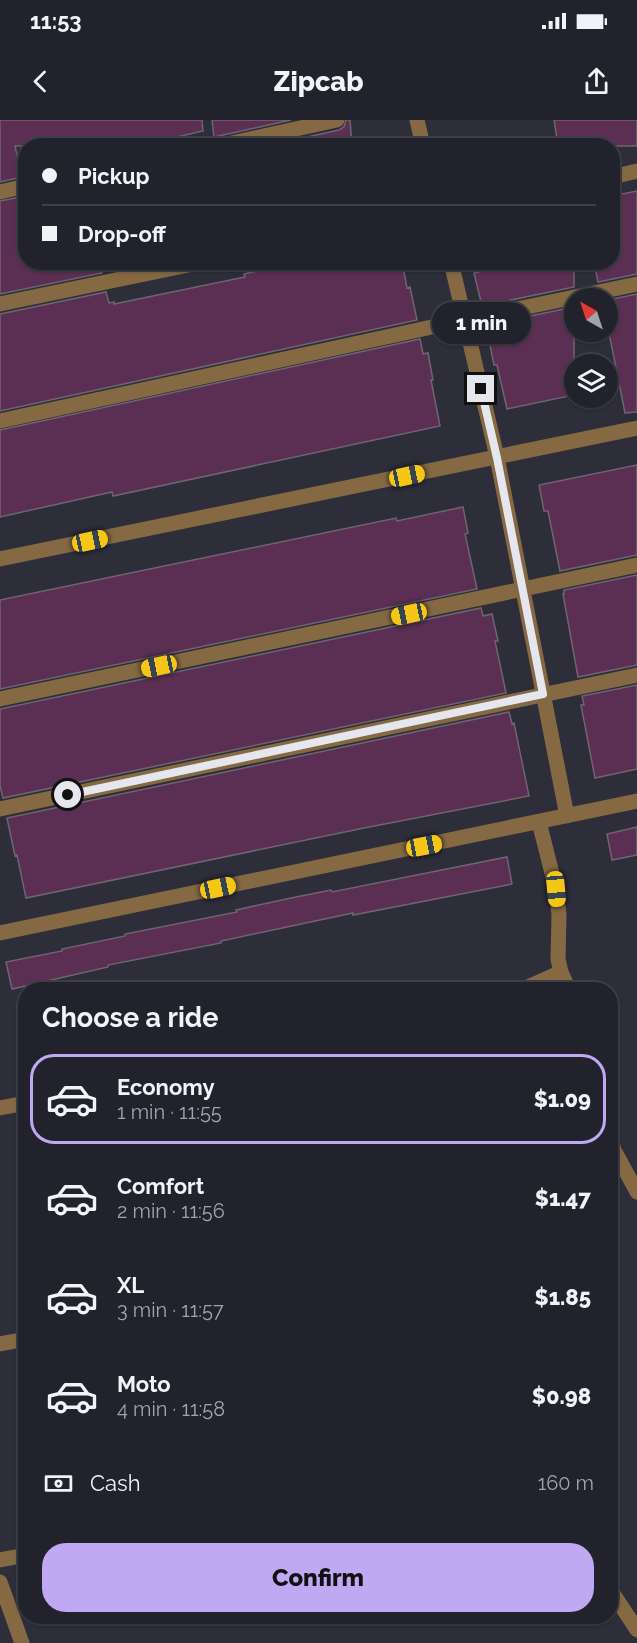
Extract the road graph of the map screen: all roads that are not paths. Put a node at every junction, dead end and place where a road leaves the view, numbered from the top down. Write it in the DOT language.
graph roads {
  1 [pos="337,120"];
  2 [pos="417,120"];
  3 [pos="255,138"];
  4 [pos="421,138"];
  5 [pos="637,171"];
  6 [pos="620,175"];
  7 [pos="18,188"];
  8 [pos="0,192"];
  9 [pos="164,270"];
  10 [pos="453,270"];
  11 [pos="637,284"];
  12 [pos="0,304"];
  13 [pos="464,320"];
  14 [pos="0,421"];
  15 [pos="637,428"];
  16 [pos="497,458"];
  17 [pos="0,560"];
  18 [pos="637,566"];
  19 [pos="523,590"];
  20 [pos="637,675"];
  21 [pos="543,694"];
  22 [pos="0,699"];
  23 [pos="637,801"];
  24 [pos="0,809"];
  25 [pos="567,816"];
  26 [pos="539,822"];
  27 [pos="0,933"];
  28 [pos="561,972"];
  29 [pos="539,982"];
  30 [pos="565,982"];
  31 [pos="18,1105"];
  32 [pos="0,1108"];
  33 [pos="618,1157"];
  34 [pos="637,1192"];
  35 [pos="18,1341"];
  36 [pos="0,1344"];
  37 [pos="18,1557"];
  38 [pos="0,1560"];
  39 [pos="0,1582"];
  40 [pos="618,1601"];
  41 [pos="637,1630"];
  42 [pos="22,1643"];
  1 -- 3 [label="street"];
  2 -- 4 [label="street"];
  5 -- 6 [label="street"];
  7 -- 8 [label="street"];
  9 -- 12 [label="street"];
  10 -- 13 [label="street"];
  11 -- 13 [label="street"];
  13 -- 14 [label="street"];
  13 -- 16 [label="street"];
  15 -- 16 [label="street"];
  16 -- 17 [label="street"];
  16 -- 19 [label="street"];
  18 -- 19 [label="street"];
  19 -- 21 [label="street"];
  19 -- 22 [label="street"];
  20 -- 21 [label="street"];
  21 -- 24 [label="street"];
  21 -- 25 [label="street"];
  23 -- 25 [label="street"];
  25 -- 26 [label="street"];
  26 -- 27 [label="street"];
  26 -- 28 [label="street"];
  28 -- 29 [label="street"];
  28 -- 30 [label="street"];
  31 -- 32 [label="street"];
  33 -- 34 [label="street"];
  35 -- 36 [label="street"];
  37 -- 38 [label="street"];
  39 -- 42 [label="street"];
  40 -- 41 [label="street"];
}
